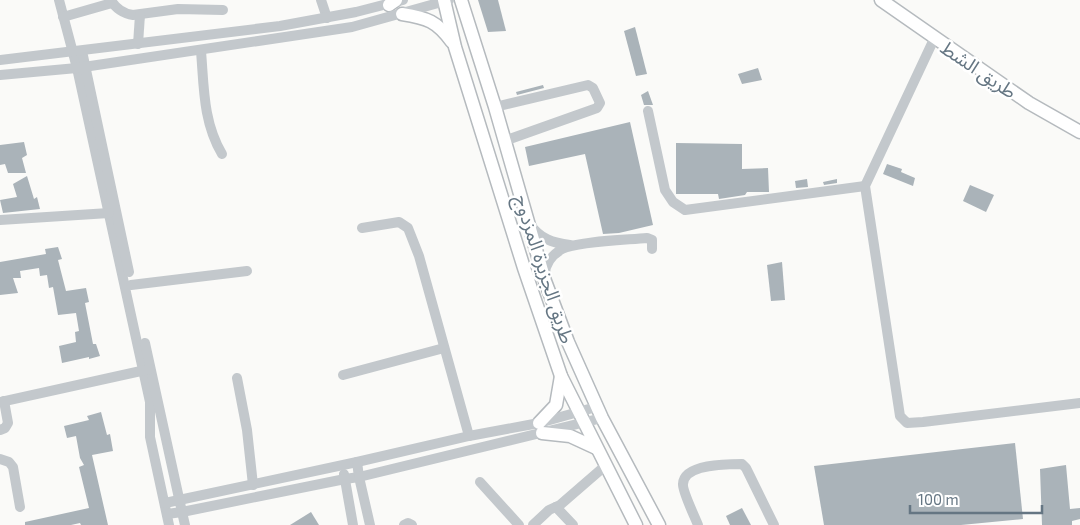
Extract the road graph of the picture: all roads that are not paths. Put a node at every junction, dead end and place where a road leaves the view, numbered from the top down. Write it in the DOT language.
graph roads {
  1 [pos="59,0"];
  2 [pos="321,0"];
  3 [pos="403,0"];
  4 [pos="446,0"];
  5 [pos="461,0"];
  6 [pos="881,0"];
  7 [pos="111,1"];
  8 [pos="393,2"];
  9 [pos="223,10"];
  10 [pos="402,14"];
  11 [pos="140,15"];
  12 [pos="63,17"];
  13 [pos="327,18"];
  14 [pos="934,39"];
  15 [pos="138,44"];
  16 [pos="455,47"];
  17 [pos="201,50"];
  18 [pos="78,51"];
  19 [pos="0,60"];
  20 [pos="82,67"];
  21 [pos="0,75"];
  22 [pos="495,107"];
  23 [pos="648,111"];
  24 [pos="1080,132"];
  25 [pos="504,141"];
  26 [pos="222,154"];
  27 [pos="865,186"];
  28 [pos="524,212"];
  29 [pos="109,213"];
  30 [pos="0,220"];
  31 [pos="362,228"];
  32 [pos="574,246"];
  33 [pos="652,249"];
  34 [pos="248,271"];
  35 [pos="545,281"];
  36 [pos="131,285"];
  37 [pos="444,348"];
  38 [pos="147,369"];
  39 [pos="343,375"];
  40 [pos="561,376"];
  41 [pos="238,378"];
  42 [pos="2,402"];
  43 [pos="1080,403"];
  44 [pos="596,406"];
  45 [pos="578,412"];
  46 [pos="602,418"];
  47 [pos="584,424"];
  48 [pos="541,428"];
  49 [pos="0,430"];
  50 [pos="469,436"];
  51 [pos="596,448"];
  52 [pos="0,459"];
  53 [pos="357,462"];
  54 [pos="342,466"];
  55 [pos="606,466"];
  56 [pos="359,477"];
  57 [pos="345,478"];
  58 [pos="480,482"];
  59 [pos="253,485"];
  60 [pos="180,500"];
  61 [pos="165,503"];
  62 [pos="20,507"];
  63 [pos="556,507"];
  64 [pos="182,512"];
  65 [pos="350,512"];
  66 [pos="167,514"];
  67 [pos="168,525"];
  68 [pos="185,525"];
  69 [pos="343,525"];
  70 [pos="353,525"];
  71 [pos="370,525"];
  72 [pos="404,525"];
  73 [pos="412,525"];
  74 [pos="519,525"];
  75 [pos="533,525"];
  76 [pos="573,525"];
  77 [pos="636,525"];
  78 [pos="659,525"];
  79 [pos="698,525"];
  80 [pos="774,525"];
  1 -- 12 [label="street"];
  2 -- 13 [label="street"];
  3 -- 8 [label="street"];
  4 -- 10 [label="street"];
  4 -- 16 [label="main road, طريق الجزيرة المزدوج"];
  5 -- 22 [label="main road, طريق الجزيرة المزدوج"];
  6 -- 14 [label="main road, طريق الشط"];
  7 -- 11 [label="street"];
  7 -- 12 [label="street"];
  8 -- 13 [label="street"];
  9 -- 11 [label="street"];
  10 -- 16 [label="main road"];
  10 -- 17 [label="street"];
  11 -- 15 [label="street"];
  12 -- 18 [label="street"];
  13 -- 15 [label="street"];
  14 -- 24 [label="main road, طريق الشط"];
  14 -- 27 [label="street"];
  15 -- 18 [label="street"];
  16 -- 40 [label="main road, طريق الجزيرة المزدوج"];
  17 -- 20 [label="street"];
  17 -- 26 [label="street"];
  18 -- 19 [label="street"];
  18 -- 20 [label="street"];
  20 -- 21 [label="street"];
  20 -- 29 [label="street"];
  20 -- 36 [label="street"];
  22 -- 25 [label="main road, طريق الجزيرة المزدوج"];
  22 -- 25 [label="street"];
  23 -- 27 [label="street"];
  25 -- 28 [label="main road, طريق الجزيرة المزدوج"];
  27 -- 43 [label="street"];
  28 -- 32 [label="street"];
  28 -- 35 [label="main road, طريق الجزيرة المزدوج"];
  29 -- 30 [label="street"];
  29 -- 38 [label="street"];
  31 -- 37 [label="street"];
  32 -- 33 [label="street"];
  32 -- 35 [label="street"];
  34 -- 36 [label="street"];
  35 -- 44 [label="main road, طريق الجزيرة المزدوج"];
  36 -- 38 [label="street"];
  37 -- 39 [label="street"];
  37 -- 50 [label="street"];
  38 -- 42 [label="street"];
  38 -- 60 [label="street"];
  38 -- 61 [label="street"];
  40 -- 45 [label="main road, طريق الجزيرة المزدوج"];
  40 -- 48 [label="main road"];
  41 -- 59 [label="street"];
  42 -- 49 [label="street"];
  44 -- 45 [label="street"];
  44 -- 46 [label="main road, طريق الجزيرة المزدوج"];
  45 -- 47 [label="main road, طريق الجزيرة المزدوج"];
  45 -- 48 [label="street"];
  46 -- 47 [label="street"];
  46 -- 78 [label="main road, طريق الجزيرة المزدوج"];
  47 -- 48 [label="street"];
  47 -- 51 [label="main road, طريق الجزيرة المزدوج"];
  48 -- 50 [label="street"];
  48 -- 51 [label="main road"];
  48 -- 56 [label="street"];
  50 -- 53 [label="street"];
  51 -- 55 [label="main road, طريق الجزيرة المزدوج"];
  52 -- 62 [label="street"];
  53 -- 54 [label="street"];
  53 -- 56 [label="street"];
  54 -- 57 [label="street"];
  54 -- 59 [label="street"];
  55 -- 63 [label="street"];
  55 -- 77 [label="main road, طريق الجزيرة المزدوج"];
  56 -- 57 [label="street"];
  56 -- 71 [label="street"];
  57 -- 64 [label="street"];
  57 -- 65 [label="street"];
  58 -- 74 [label="street"];
  59 -- 60 [label="street"];
  60 -- 61 [label="street"];
  60 -- 64 [label="street"];
  61 -- 66 [label="street"];
  63 -- 75 [label="street"];
  63 -- 76 [label="street"];
  64 -- 66 [label="street"];
  64 -- 68 [label="street"];
  65 -- 69 [label="street"];
  65 -- 70 [label="street"];
  66 -- 67 [label="street"];
  72 -- 73 [label="street"];
  79 -- 80 [label="street"];
}
